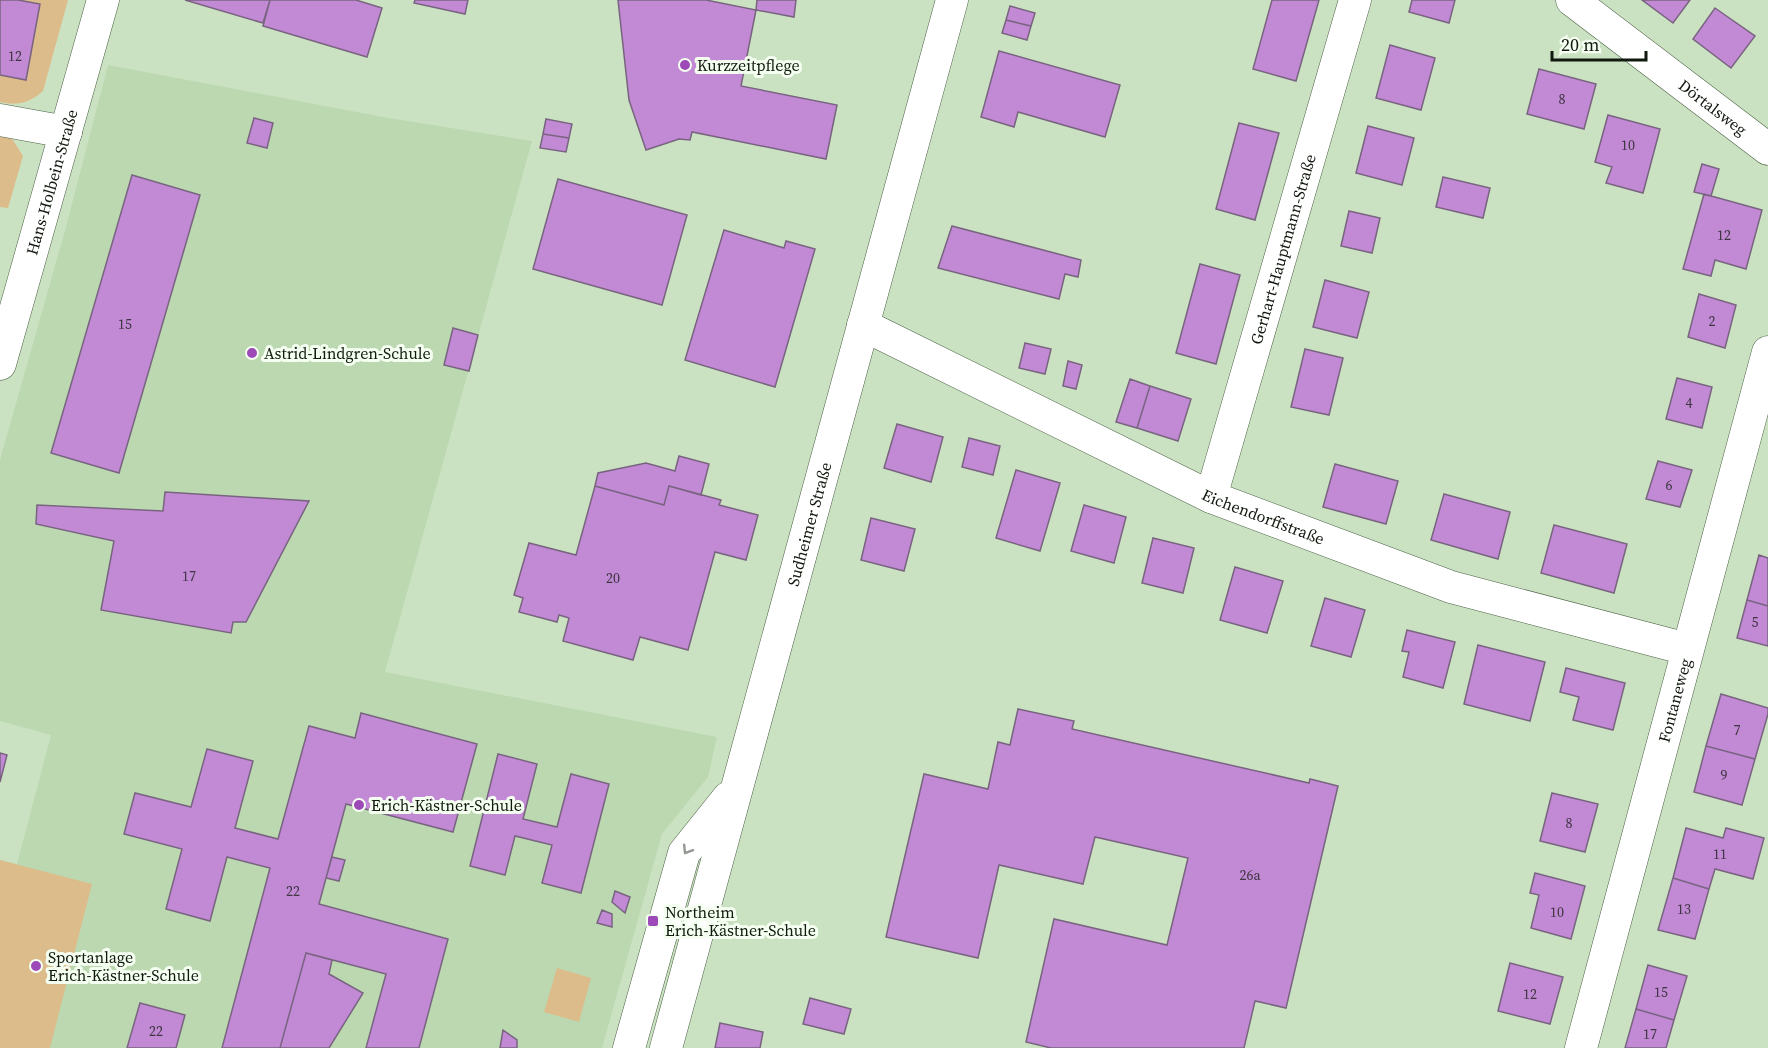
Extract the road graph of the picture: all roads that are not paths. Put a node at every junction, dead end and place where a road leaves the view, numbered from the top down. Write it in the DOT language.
graph roads {
  1 [pos="103,0"];
  2 [pos="952,0"];
  3 [pos="1355,0"];
  4 [pos="1572,0"];
  5 [pos="0,120"];
  6 [pos="66,132"];
  7 [pos="1768,149"];
  8 [pos="863,325"];
  9 [pos="1768,352"];
  10 [pos="0,364"];
  11 [pos="1211,497"];
  12 [pos="1687,649"];
  13 [pos="736,788"];
  14 [pos="655,956"];
  15 [pos="688,965"];
  16 [pos="629,1048"];
  17 [pos="666,1048"];
  18 [pos="1581,1048"];
  1 -- 6 [label="street, Hans-Holbein-Straße"];
  2 -- 8 [label="street, Sudheimer Straße"];
  3 -- 11 [label="street, Gerhart-Hauptmann-Straße"];
  4 -- 7 [label="street, Dörtalsweg"];
  5 -- 6 [label="street"];
  6 -- 10 [label="street, Hans-Holbein-Straße"];
  8 -- 11 [label="street, Eichendorffstraße"];
  8 -- 13 [label="street, Sudheimer Straße"];
  9 -- 12 [label="street, Fontaneweg"];
  11 -- 12 [label="street, Eichendorffstraße"];
  12 -- 18 [label="street, Fontaneweg"];
  13 -- 14 [label="street, one-way"];
  13 -- 15 [label="street, Sudheimer Straße"];
  14 -- 15 [label="street"];
  14 -- 16 [label="street"];
  15 -- 17 [label="street, Sudheimer Straße"];
}
